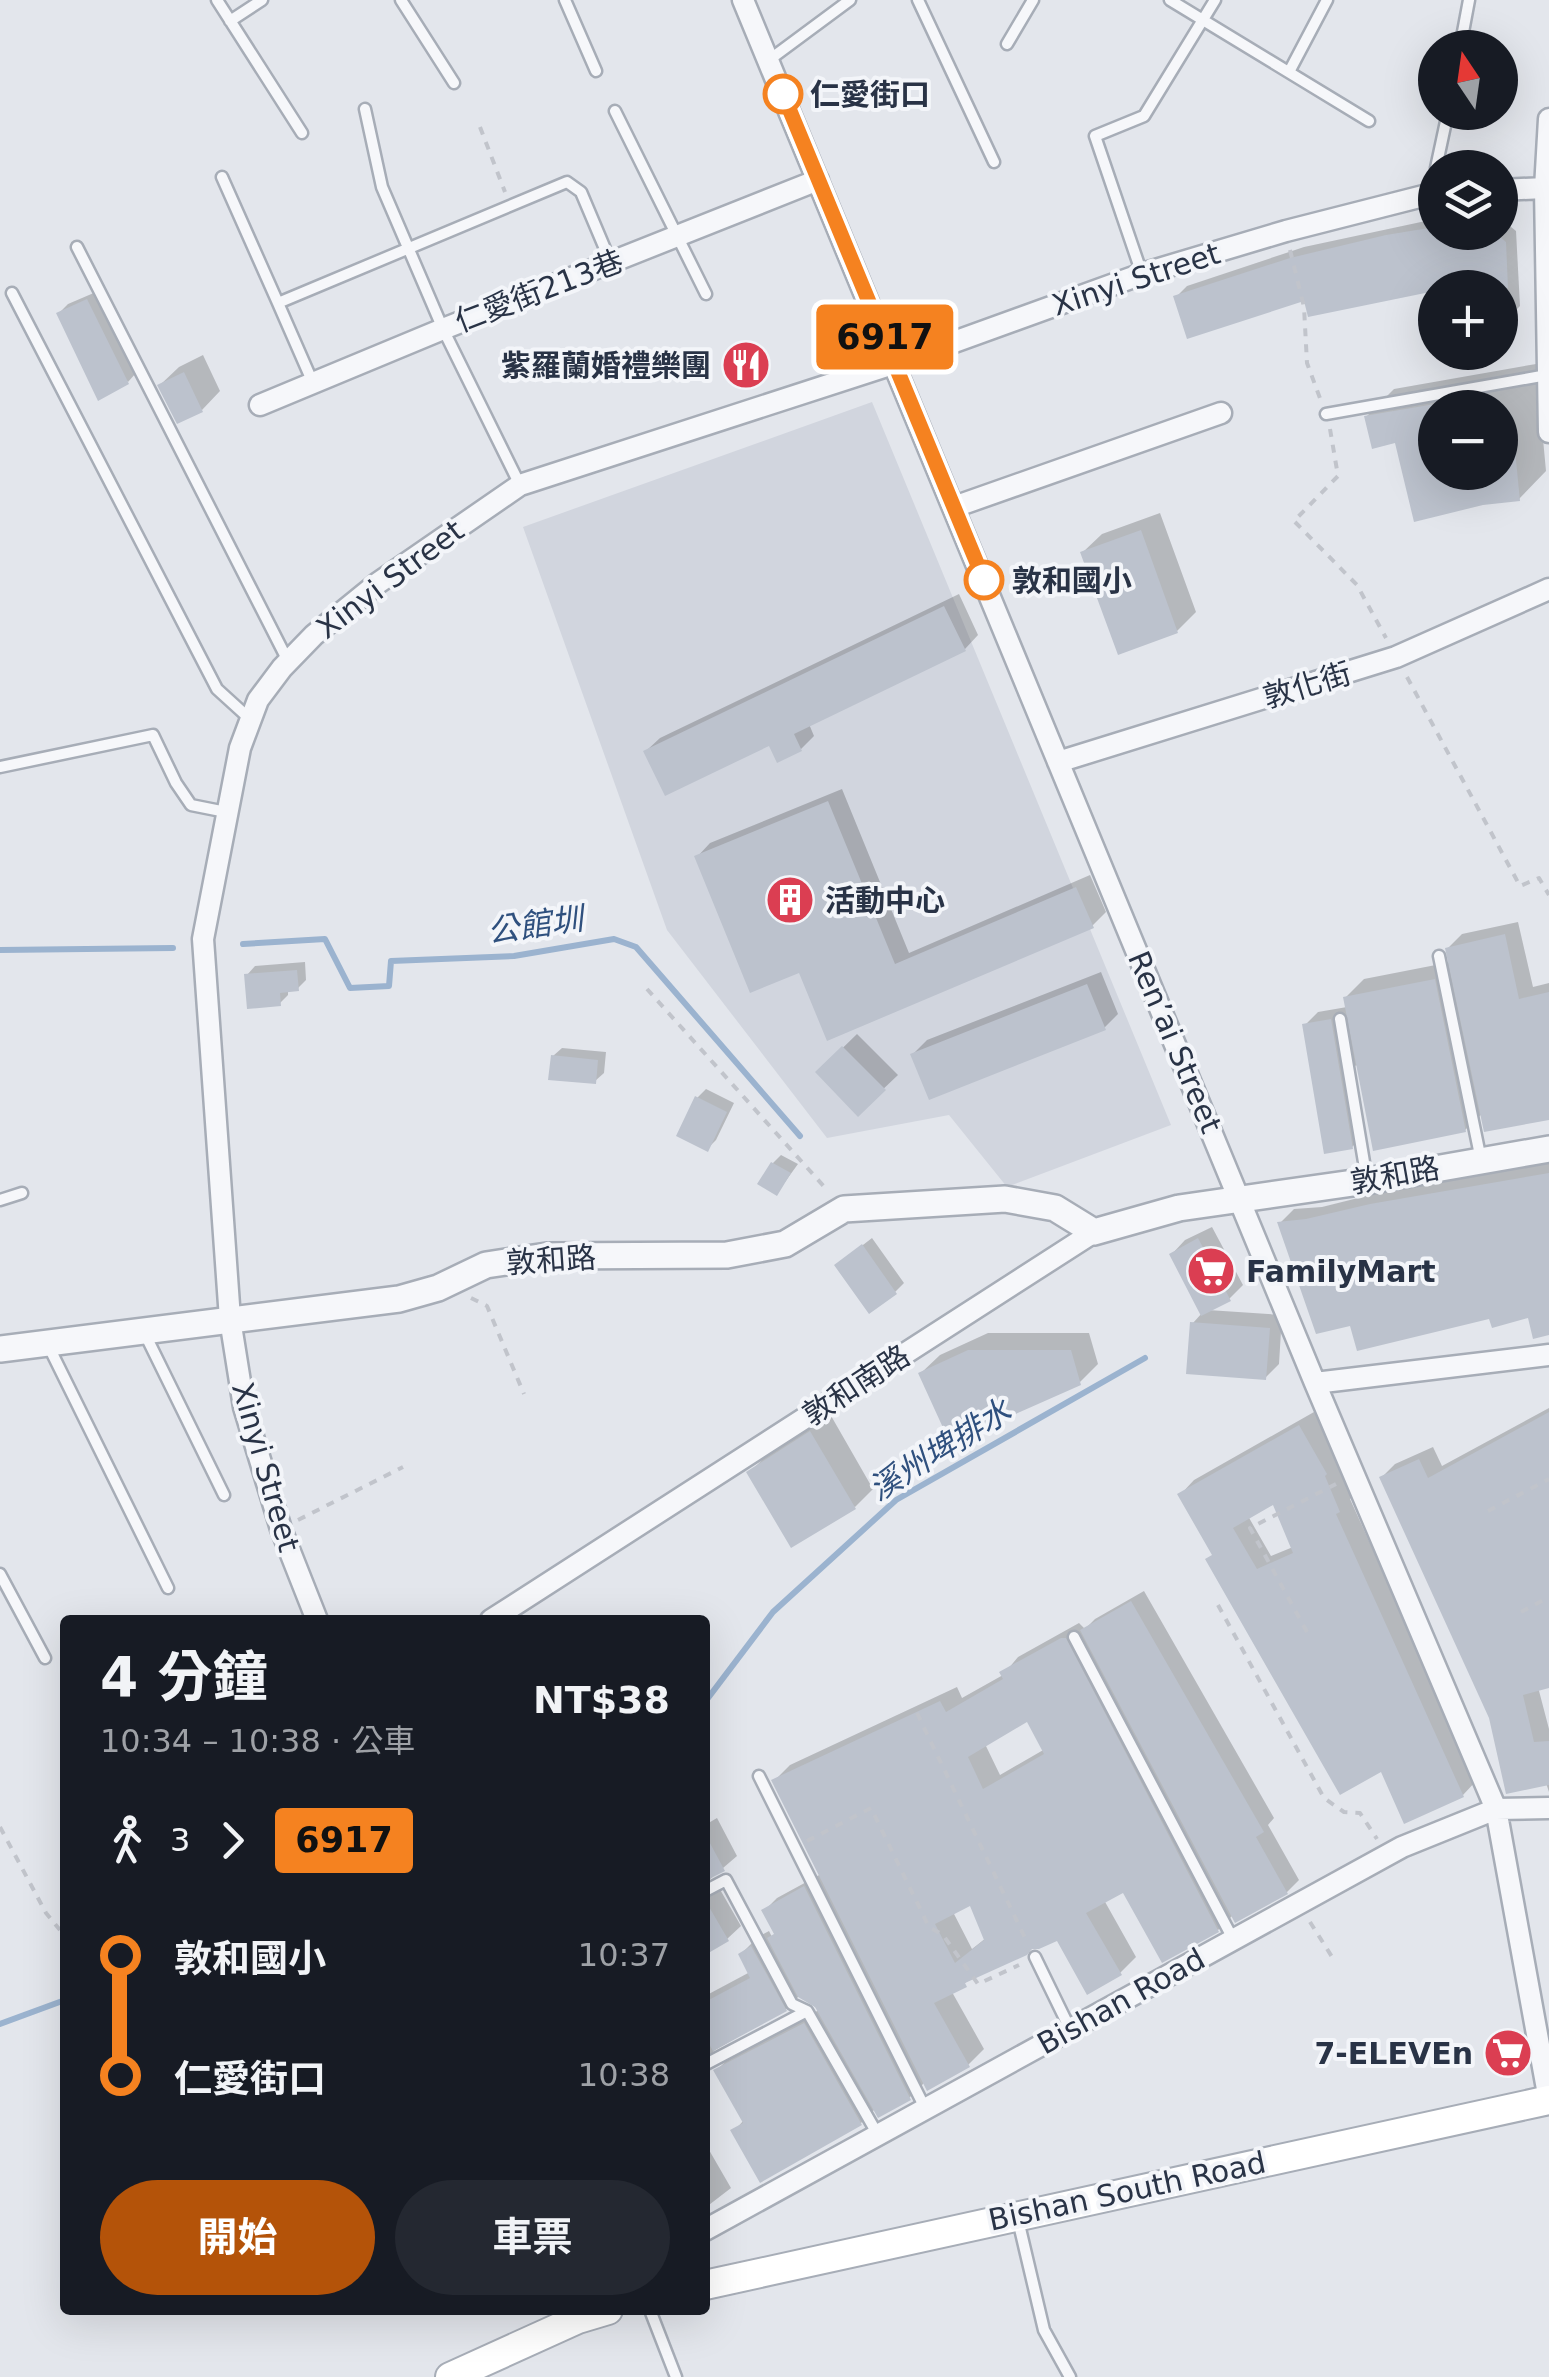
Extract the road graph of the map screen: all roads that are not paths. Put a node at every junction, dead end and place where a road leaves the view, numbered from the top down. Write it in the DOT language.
graph roads {
  1 [pos="217,0"];
  2 [pos="262,0"];
  3 [pos="401,0"];
  4 [pos="566,0"];
  5 [pos="744,0"];
  6 [pos="850,0"];
  7 [pos="918,0"];
  8 [pos="1033,0"];
  9 [pos="1170,0"];
  10 [pos="1215,0"];
  11 [pos="1327,0"];
  12 [pos="1469,0"];
  13 [pos="230,20"];
  14 [pos="1203,20"];
  15 [pos="1463,30"];
  16 [pos="1007,44"];
  17 [pos="770,60"];
  18 [pos="596,71"];
  19 [pos="1290,72"];
  20 [pos="454,82"];
  21 [pos="365,109"];
  22 [pos="615,111"];
  23 [pos="1368,121"];
  24 [pos="302,133"];
  25 [pos="1548,133"];
  26 [pos="994,162"];
  27 [pos="222,177"];
  28 [pos="818,180"];
  29 [pos="1545,188"];
  30 [pos="1518,189"];
  31 [pos="1418,197"];
  32 [pos="677,236"];
  33 [pos="77,246"];
  34 [pos="409,248"];
  35 [pos="612,264"];
  36 [pos="1142,274"];
  37 [pos="12,293"];
  38 [pos="706,294"];
  39 [pos="278,302"];
  40 [pos="443,329"];
  41 [pos="896,363"];
  42 [pos="1547,375"];
  43 [pos="313,383"];
  44 [pos="260,405"];
  45 [pos="1221,412"];
  46 [pos="1326,414"];
  47 [pos="1549,432"];
  48 [pos="520,485"];
  49 [pos="954,508"];
  50 [pos="1549,589"];
  51 [pos="289,662"];
  52 [pos="250,720"];
  53 [pos="1058,762"];
  54 [pos="0,766"];
  55 [pos="226,812"];
  56 [pos="1439,956"];
  57 [pos="1340,1019"];
  58 [pos="1549,1149"];
  59 [pos="1482,1161"];
  60 [pos="1367,1181"];
  61 [pos="22,1193"];
  62 [pos="1241,1198"];
  63 [pos="0,1200"];
  64 [pos="1094,1232"];
  65 [pos="230,1320"];
  66 [pos="142,1330"];
  67 [pos="46,1342"];
  68 [pos="0,1349"];
  69 [pos="1549,1354"];
  70 [pos="1315,1382"];
  71 [pos="224,1496"];
  72 [pos="0,1574"];
  73 [pos="168,1588"];
  74 [pos="315,1615"];
  75 [pos="499,1615"];
  76 [pos="1074,1637"];
  77 [pos="45,1658"];
  78 [pos="759,1776"];
  79 [pos="1549,1808"];
  80 [pos="1496,1809"];
  81 [pos="710,1888"];
  82 [pos="1233,1939"];
  83 [pos="1035,1957"];
  84 [pos="807,2011"];
  85 [pos="1070,2029"];
  86 [pos="710,2062"];
  87 [pos="1549,2100"];
  88 [pos="926,2109"];
  89 [pos="878,2136"];
  90 [pos="1017,2214"];
  91 [pos="710,2227"];
  92 [pos="710,2284"];
  93 [pos="591,2315"];
  94 [pos="652,2315"];
  95 [pos="450,2377"];
  96 [pos="676,2377"];
  97 [pos="1070,2377"];
  1 -- 13 [label="lane"];
  2 -- 13 [label="lane"];
  3 -- 20 [label="lane"];
  4 -- 18 [label="lane"];
  5 -- 17 [label="street, Ren’ai Street"];
  6 -- 17 [label="lane"];
  7 -- 26 [label="lane"];
  8 -- 16 [label="lane"];
  9 -- 14 [label="lane"];
  10 -- 14 [label="lane"];
  11 -- 19 [label="lane"];
  12 -- 15 [label="lane"];
  13 -- 24 [label="lane"];
  14 -- 19 [label="lane"];
  14 -- 36 [label="lane"];
  17 -- 28 [label="street, Ren’ai Street"];
  19 -- 23 [label="lane"];
  21 -- 34 [label="lane"];
  22 -- 32 [label="lane"];
  25 -- 29 [label="street"];
  27 -- 39 [label="lane"];
  28 -- 32 [label="street, 仁愛街213巷"];
  28 -- 41 [label="street, Ren’ai Street"];
  29 -- 30 [label="street"];
  29 -- 42 [label="street"];
  31 -- 36 [label="street, Xinyi Street"];
  32 -- 35 [label="street, 仁愛街213巷"];
  32 -- 38 [label="lane"];
  33 -- 51 [label="lane"];
  34 -- 35 [label="lane"];
  34 -- 39 [label="lane"];
  34 -- 40 [label="lane"];
  35 -- 40 [label="street, 仁愛街213巷"];
  36 -- 41 [label="street, Xinyi Street"];
  37 -- 52 [label="lane"];
  39 -- 43 [label="lane"];
  40 -- 43 [label="street, 仁愛街213巷"];
  40 -- 48 [label="lane"];
  41 -- 48 [label="street, Xinyi Street"];
  41 -- 49 [label="street, Ren’ai Street"];
  42 -- 46 [label="lane"];
  42 -- 47 [label="street"];
  43 -- 44 [label="street, 仁愛街213巷"];
  45 -- 49 [label="street"];
  48 -- 51 [label="street, Xinyi Street"];
  49 -- 53 [label="street, Ren’ai Street"];
  50 -- 53 [label="street, 敦化街"];
  51 -- 52 [label="street, Xinyi Street"];
  52 -- 55 [label="street, Xinyi Street"];
  53 -- 62 [label="street, Ren’ai Street"];
  54 -- 55 [label="lane"];
  55 -- 65 [label="street, Xinyi Street"];
  56 -- 59 [label="lane"];
  57 -- 60 [label="lane"];
  58 -- 59 [label="street, 敦和路"];
  59 -- 60 [label="street, 敦和路"];
  60 -- 62 [label="street, 敦和路"];
  61 -- 63 [label="lane"];
  62 -- 64 [label="street, 敦和南路"];
  62 -- 70 [label="street, Ren’ai Street"];
  64 -- 65 [label="street, 敦和路"];
  64 -- 75 [label="street, 敦和南路"];
  65 -- 66 [label="street, 敦和路"];
  65 -- 74 [label="street, Xinyi Street"];
  66 -- 67 [label="street, 敦和路"];
  66 -- 71 [label="lane"];
  67 -- 68 [label="street, 敦和路"];
  67 -- 73 [label="lane"];
  69 -- 70 [label="street"];
  70 -- 80 [label="street, Ren’ai Street"];
  72 -- 77 [label="lane"];
  76 -- 82 [label="lane"];
  78 -- 88 [label="lane"];
  79 -- 80 [label="street, Bishan Road"];
  80 -- 82 [label="street, Bishan Road"];
  80 -- 87 [label="street, Ren’ai Street"];
  81 -- 84 [label="lane"];
  82 -- 85 [label="street, Bishan Road"];
  83 -- 85 [label="lane"];
  84 -- 86 [label="lane"];
  84 -- 89 [label="lane"];
  85 -- 88 [label="street, Bishan Road"];
  87 -- 90 [label="main road, Bishan South Road"];
  88 -- 89 [label="street, Bishan Road"];
  89 -- 91 [label="street, Bishan Road"];
  90 -- 92 [label="main road, Bishan South Road"];
  90 -- 97 [label="lane"];
  93 -- 95 [label="main road"];
  94 -- 96 [label="lane"];
}
